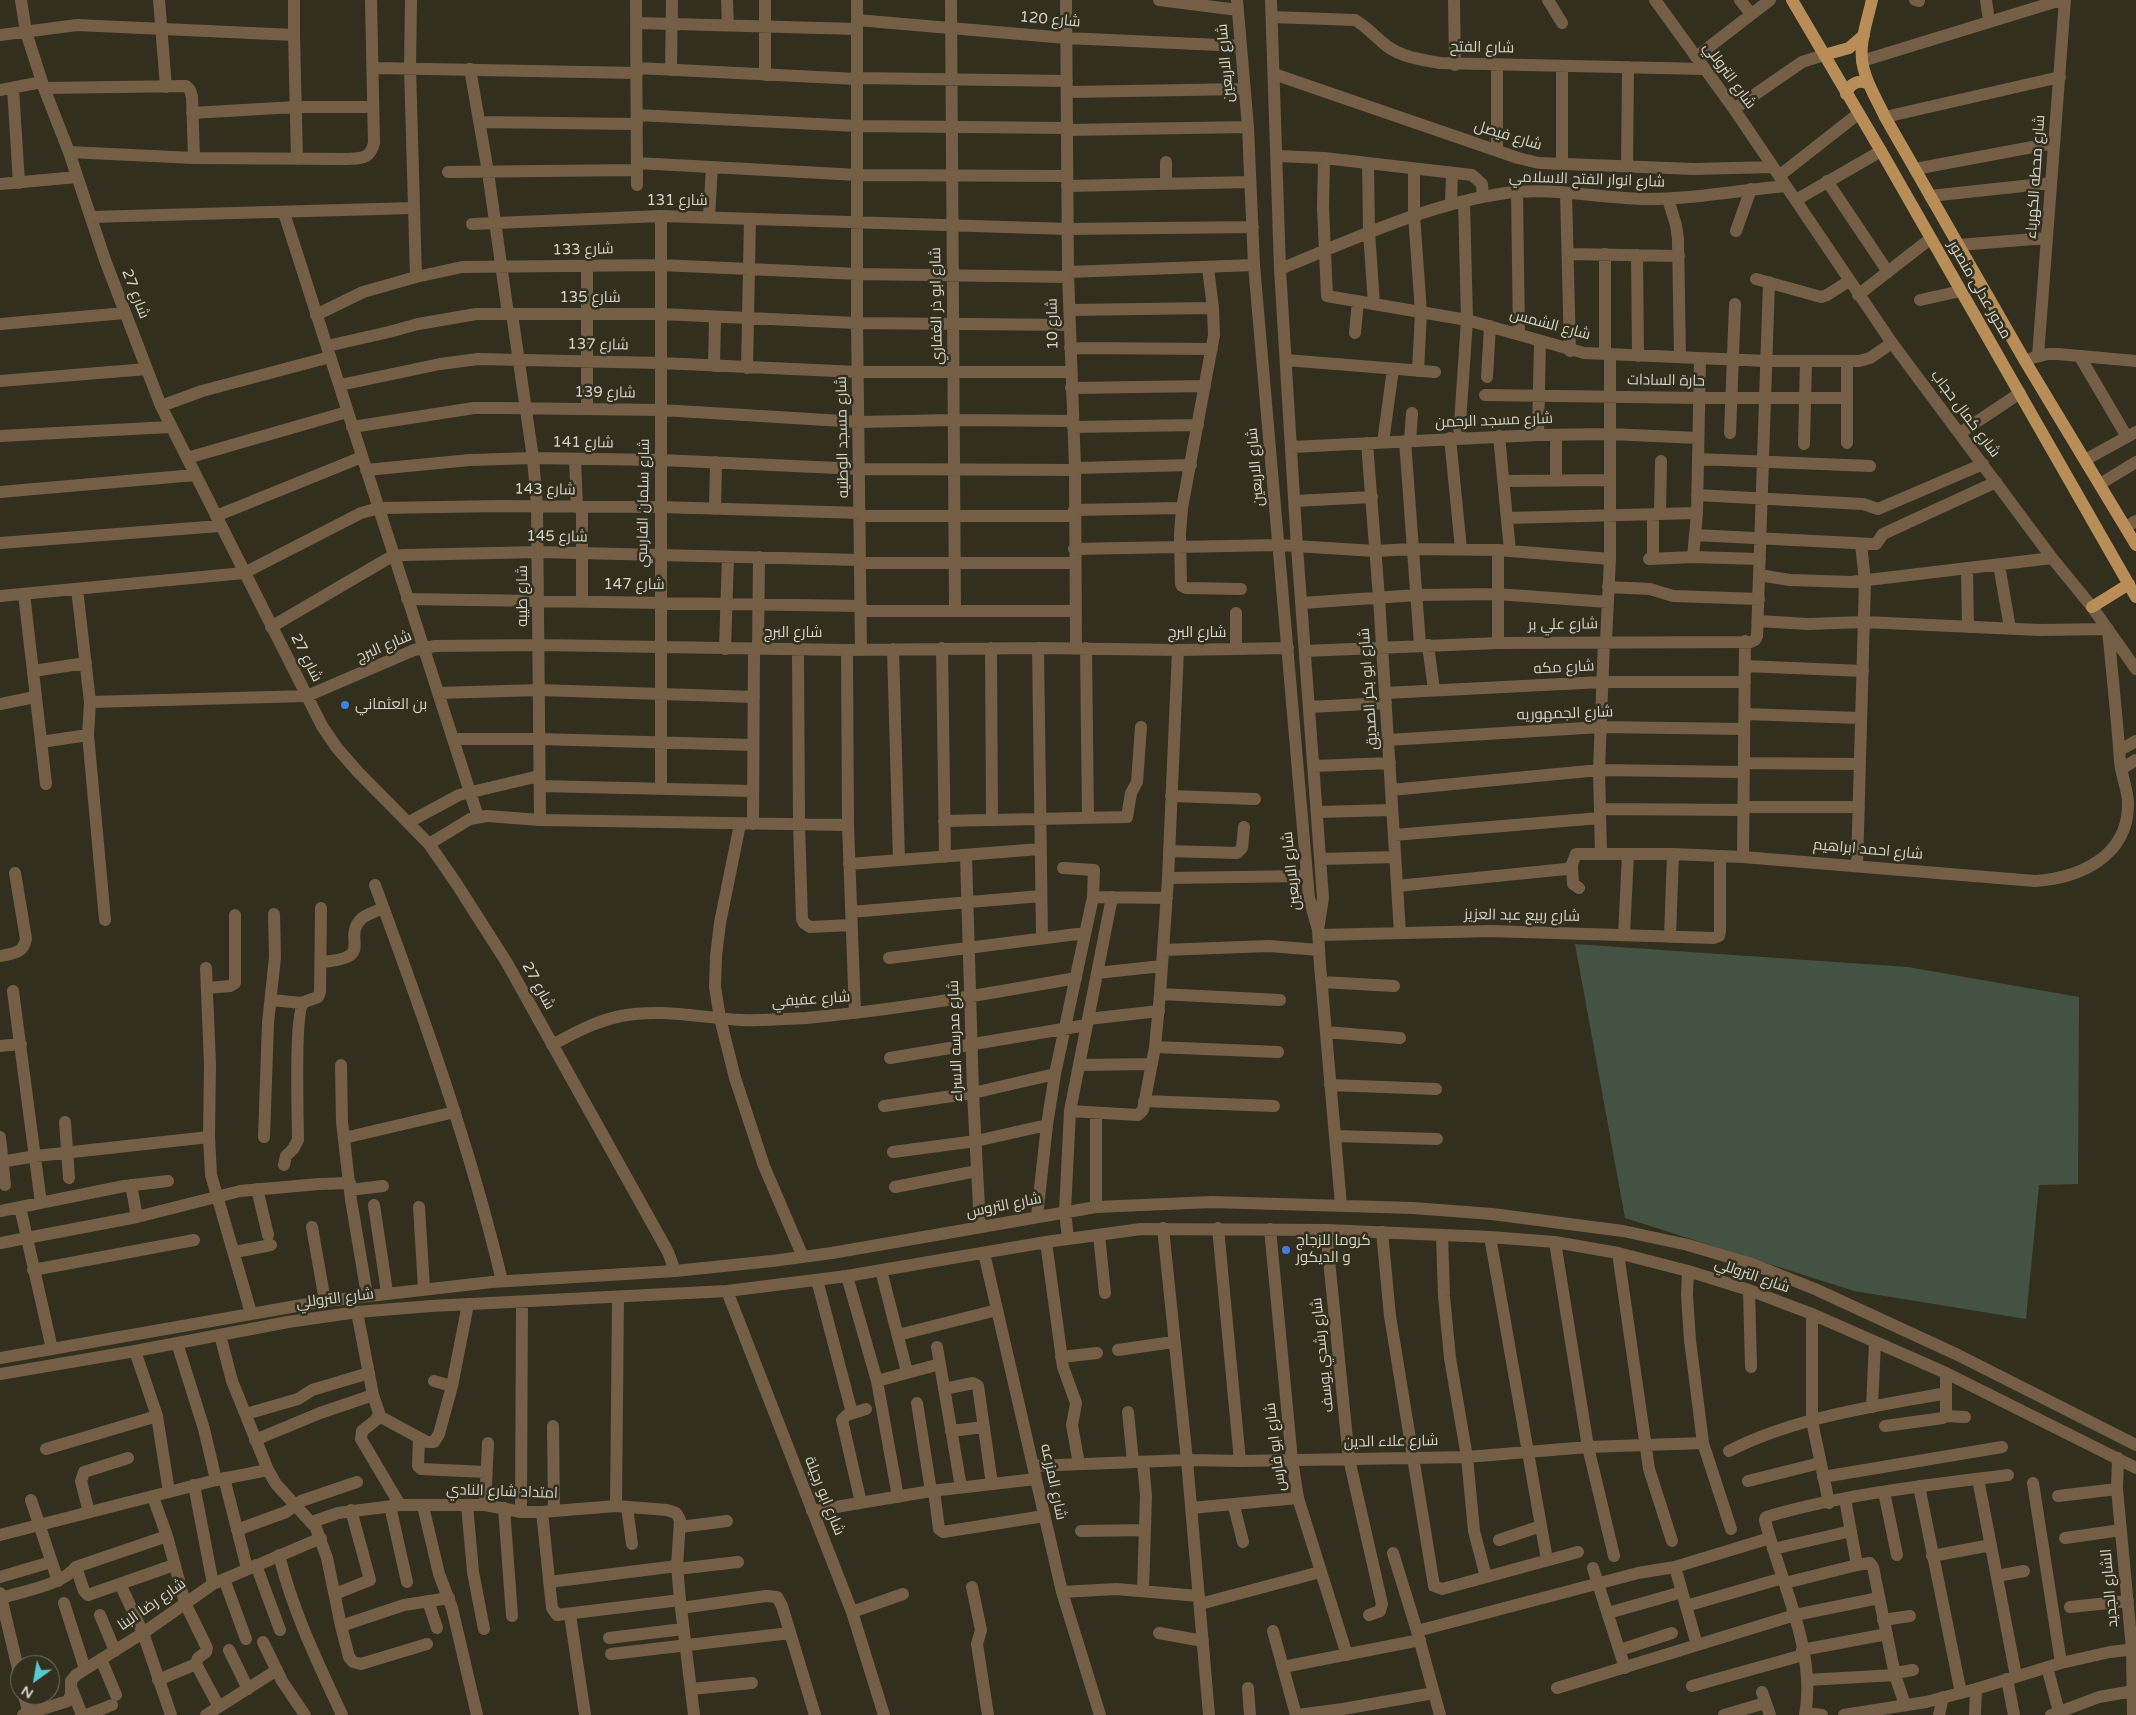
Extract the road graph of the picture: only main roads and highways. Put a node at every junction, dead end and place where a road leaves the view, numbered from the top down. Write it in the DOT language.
graph roads {
  1 [pos="1792,0"];
  2 [pos="1872,0"];
  3 [pos="1864,35"];
  4 [pos="1824,55"];
  5 [pos="1869,84"];
  6 [pos="1846,94"];
  7 [pos="2131,524"];
  8 [pos="2136,545"];
  9 [pos="2129,584"];
  10 [pos="2136,596"];
  11 [pos="2092,607"];
  1 -- 4 [label="main road, محور عدلى منصور"];
  2 -- 3 [label="main road, محور عدلى منصور"];
  3 -- 4 [label="main road"];
  3 -- 5 [label="main road, محور عدلى منصور"];
  4 -- 6 [label="main road, محور عدلى منصور"];
  5 -- 6 [label="main road"];
  5 -- 7 [label="main road, محور عدلى منصور"];
  6 -- 9 [label="main road, محور عدلى منصور"];
  7 -- 8 [label="main road, محور عدلى منصور"];
  9 -- 10 [label="main road, محور عدلى منصور"];
  9 -- 11 [label="main road"];
}
